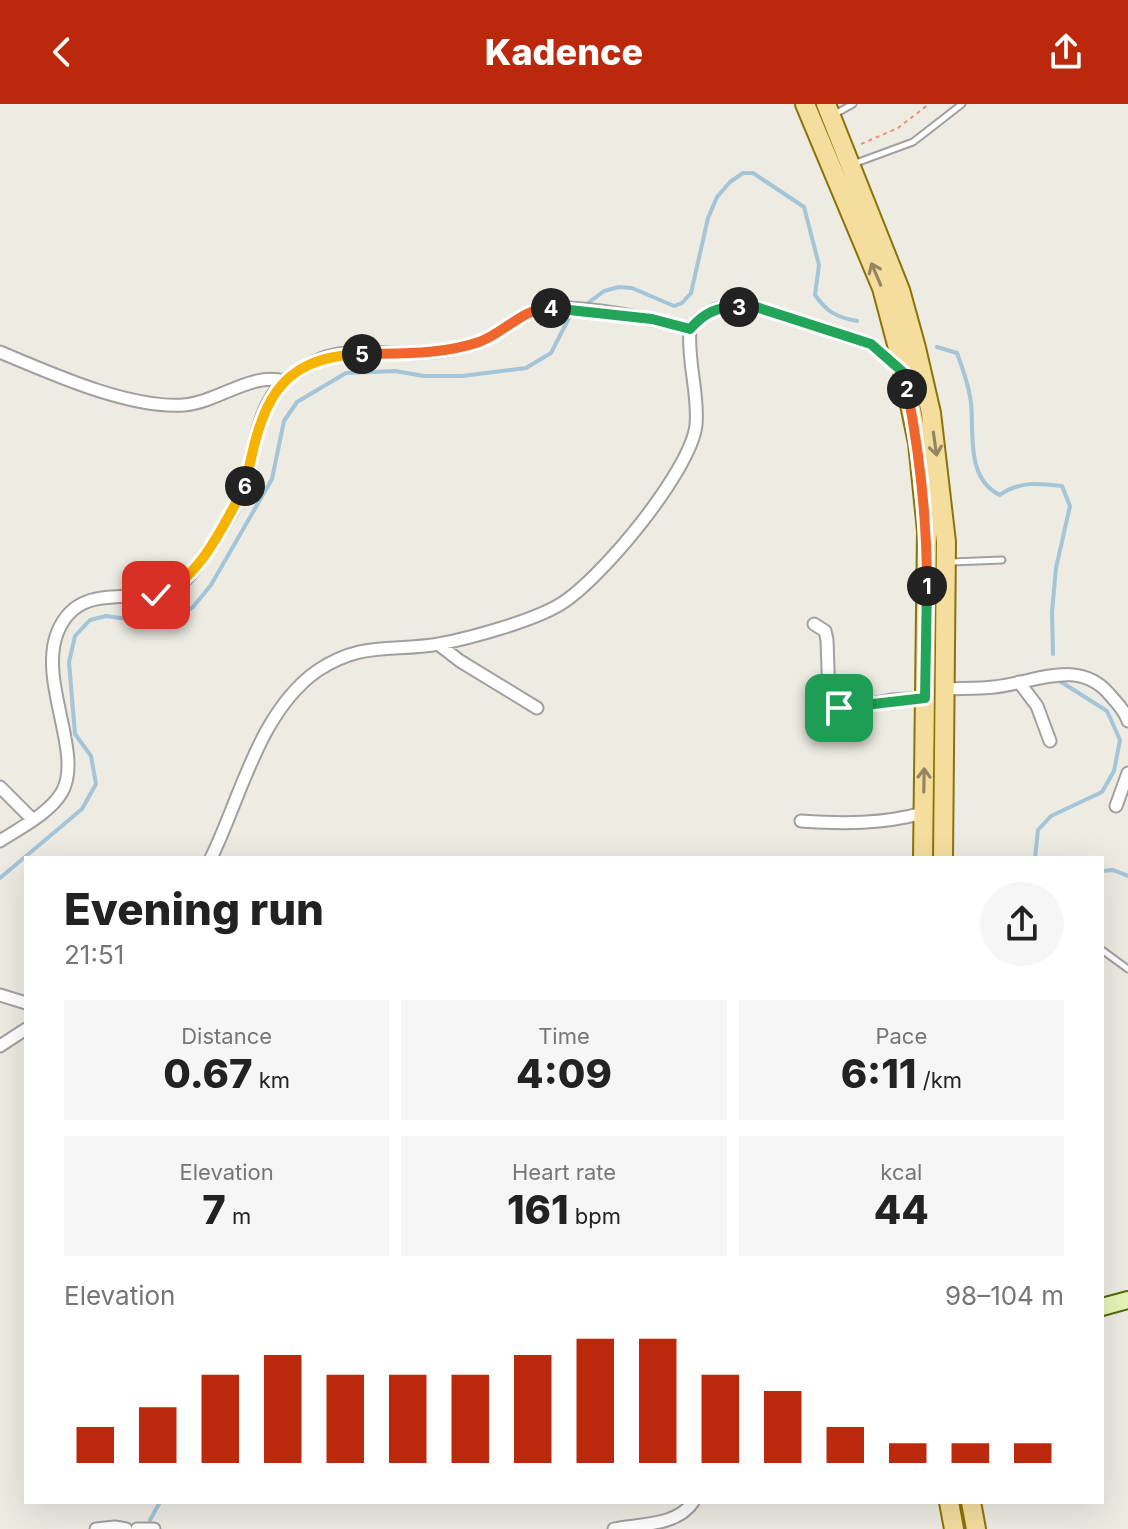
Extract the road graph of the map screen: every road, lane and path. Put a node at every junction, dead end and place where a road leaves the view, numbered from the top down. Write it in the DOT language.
graph roads {
  1 [pos="805,104"];
  2 [pos="853,104"];
  3 [pos="929,104"];
  4 [pos="962,104"];
  5 [pos="828,110"];
  6 [pos="848,158"];
  7 [pos="893,326"];
  8 [pos="690,329"];
  9 [pos="871,344"];
  10 [pos="0,352"];
  11 [pos="904,373"];
  12 [pos="284,381"];
  13 [pos="1002,560"];
  14 [pos="946,562"];
  15 [pos="814,624"];
  16 [pos="438,644"];
  17 [pos="1019,682"];
  18 [pos="944,689"];
  19 [pos="925,698"];
  20 [pos="537,708"];
  21 [pos="1128,721"];
  22 [pos="1050,741"];
  23 [pos="1128,773"];
  24 [pos="0,787"];
  25 [pos="1116,806"];
  26 [pos="923,813"];
  27 [pos="32,819"];
  28 [pos="801,821"];
  29 [pos="0,841"];
  30 [pos="212,856"];
  31 [pos="923,856"];
  32 [pos="943,856"];
  33 [pos="1104,951"];
  34 [pos="1128,969"];
  35 [pos="0,995"];
  36 [pos="24,1002"];
  37 [pos="24,1030"];
  38 [pos="0,1046"];
  39 [pos="1128,1300"];
  40 [pos="1104,1306"];
  41 [pos="691,1504"];
  42 [pos="949,1504"];
  43 [pos="971,1504"];
  44 [pos="96,1529"];
  45 [pos="126,1529"];
  46 [pos="137,1529"];
  47 [pos="154,1529"];
  48 [pos="614,1529"];
  49 [pos="954,1529"];
  50 [pos="976,1529"];
  7 -- 1 [label="main road, one-way"];
  2 -- 5 [label="lane"];
  3 -- 6 [label="path"];
  4 -- 6 [label="lane"];
  5 -- 6 [label="main road"];
  6 -- 14 [label="main road, one-way"];
  7 -- 9 [label="street"];
  7 -- 11 [label="main road"];
  8 -- 9 [label="street"];
  8 -- 12 [label="street"];
  8 -- 16 [label="street"];
  9 -- 11 [label="street"];
  10 -- 12 [label="street"];
  11 -- 19 [label="main road"];
  12 -- 27 [label="street"];
  13 -- 14 [label="lane"];
  14 -- 18 [label="main road"];
  15 -- 19 [label="street"];
  16 -- 20 [label="street"];
  16 -- 30 [label="street"];
  17 -- 18 [label="street"];
  17 -- 21 [label="street"];
  17 -- 22 [label="street"];
  18 -- 32 [label="main road"];
  26 -- 19 [label="main road, one-way"];
  23 -- 25 [label="street"];
  24 -- 27 [label="street"];
  26 -- 28 [label="street"];
  26 -- 31 [label="main road"];
  27 -- 29 [label="street"];
  33 -- 34 [label="lane"];
  35 -- 36 [label="street"];
  37 -- 38 [label="street"];
  39 -- 40 [label="main road"];
  41 -- 48 [label="street"];
  42 -- 49 [label="main road"];
  43 -- 50 [label="main road"];
  44 -- 45 [label="street"];
  46 -- 47 [label="street"];
}
